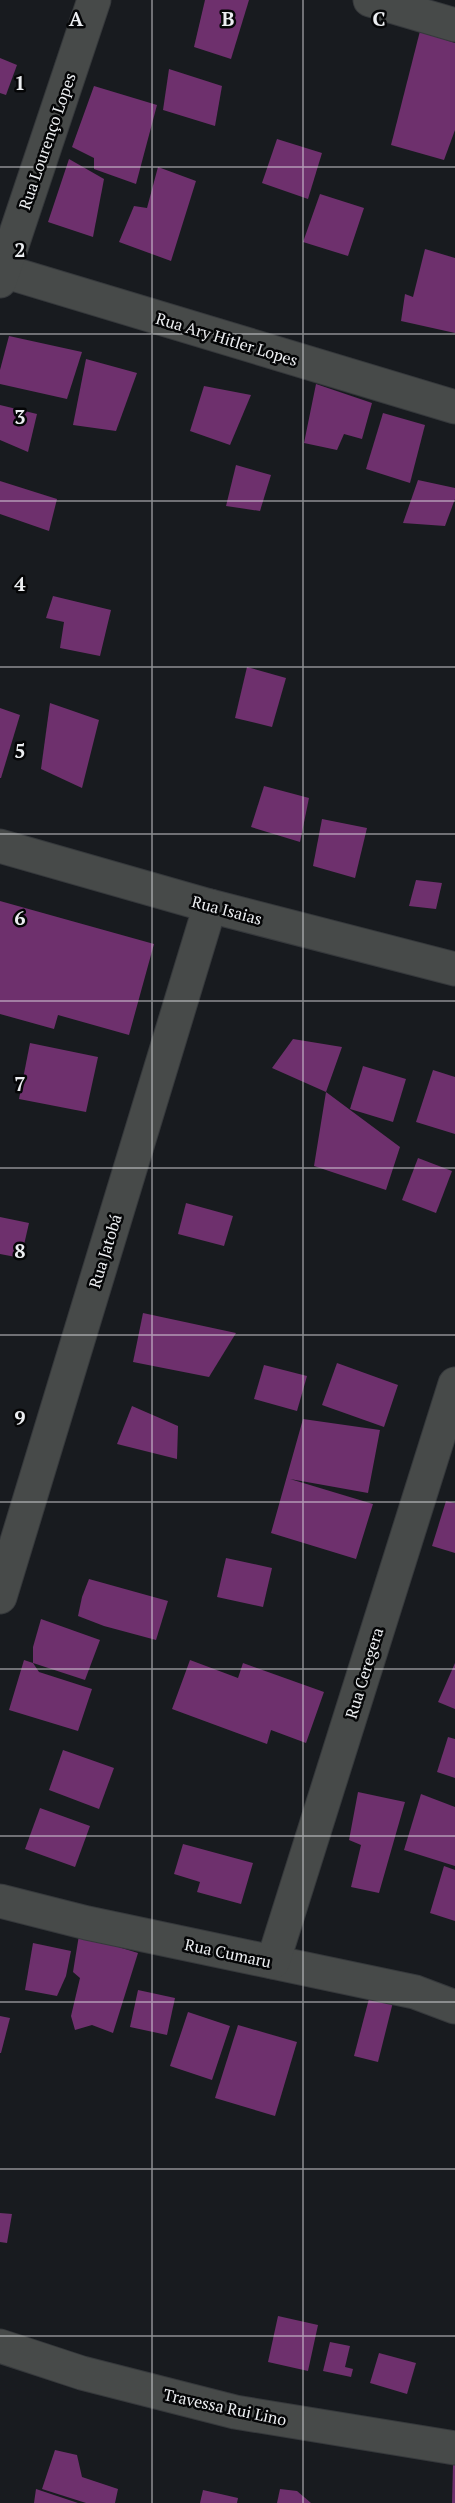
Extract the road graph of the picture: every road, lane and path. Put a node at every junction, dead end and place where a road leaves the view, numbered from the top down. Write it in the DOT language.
graph roads {
  1 [pos="94,0"];
  2 [pos="370,0"];
  3 [pos="455,25"];
  4 [pos="1,274"];
  5 [pos="455,407"];
  6 [pos="0,846"];
  7 [pos="210,906"];
  8 [pos="455,969"];
  9 [pos="455,1384"];
  10 [pos="0,1597"];
  11 [pos="0,1901"];
  12 [pos="273,1962"];
  13 [pos="455,2007"];
  14 [pos="0,2346"];
  15 [pos="455,2448"];
  1 -- 4 [label="street, Rua Lourenço Lopes"];
  2 -- 3 [label="street"];
  4 -- 5 [label="street, Rua Ary Hitler Lopes"];
  6 -- 7 [label="street, Rua Isaias"];
  7 -- 8 [label="street, Rua Isaias"];
  7 -- 10 [label="street, Rua Jatobá"];
  9 -- 12 [label="street, Rua Ceregera"];
  11 -- 12 [label="street, Rua Cumaru"];
  12 -- 13 [label="street, Rua Cumaru"];
  14 -- 15 [label="street, Travessa Rui Lino"];
}
